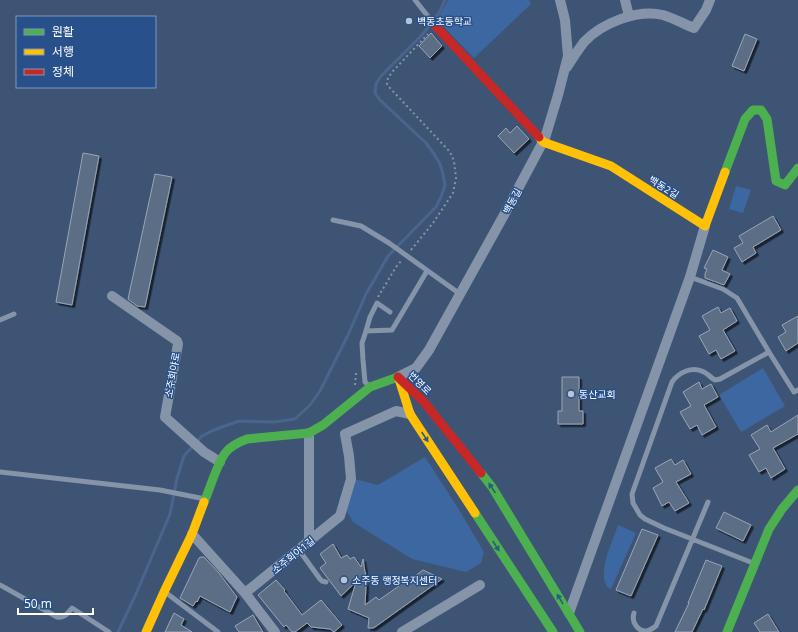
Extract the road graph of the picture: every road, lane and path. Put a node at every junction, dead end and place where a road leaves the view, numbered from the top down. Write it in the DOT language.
graph roads {
  1 [pos="415,0"];
  2 [pos="560,0"];
  3 [pos="626,0"];
  4 [pos="710,0"];
  5 [pos="630,16"];
  6 [pos="433,23"];
  7 [pos="564,72"];
  8 [pos="542,142"];
  9 [pos="798,168"];
  10 [pos="333,220"];
  11 [pos="705,226"];
  12 [pos="406,256"];
  13 [pos="428,271"];
  14 [pos="690,277"];
  15 [pos="460,294"];
  16 [pos="112,296"];
  17 [pos="377,298"];
  18 [pos="390,312"];
  19 [pos="14,314"];
  20 [pos="0,320"];
  21 [pos="366,331"];
  22 [pos="768,352"];
  23 [pos="357,367"];
  24 [pos="398,377"];
  25 [pos="355,385"];
  26 [pos="370,387"];
  27 [pos="798,390"];
  28 [pos="410,414"];
  29 [pos="309,433"];
  30 [pos="461,448"];
  31 [pos="441,461"];
  32 [pos="220,462"];
  33 [pos="0,472"];
  34 [pos="798,490"];
  35 [pos="206,499"];
  36 [pos="708,502"];
  37 [pos="192,534"];
  38 [pos="693,539"];
  39 [pos="309,542"];
  40 [pos="299,550"];
  41 [pos="754,564"];
  42 [pos="326,582"];
  43 [pos="0,585"];
  44 [pos="480,585"];
  45 [pos="164,592"];
  46 [pos="245,593"];
  47 [pos="569,613"];
  48 [pos="634,613"];
  49 [pos="729,631"];
  50 [pos="109,632"];
  51 [pos="146,632"];
  52 [pos="218,632"];
  53 [pos="275,632"];
  54 [pos="402,632"];
  55 [pos="553,632"];
  56 [pos="580,632"];
  1 -- 6 [label="lane"];
  2 -- 7 [label="street, 백동길"];
  3 -- 5 [label="street"];
  4 -- 5 [label="street"];
  5 -- 7 [label="street"];
  6 -- 8 [label="street, 백동2길"];
  6 -- 12 [label="path"];
  7 -- 8 [label="street, 백동길"];
  8 -- 11 [label="street, 백동2길"];
  8 -- 15 [label="street, 백동길"];
  9 -- 11 [label="street"];
  10 -- 12 [label="lane"];
  11 -- 14 [label="street"];
  12 -- 13 [label="lane"];
  12 -- 17 [label="path"];
  13 -- 15 [label="lane"];
  13 -- 21 [label="lane"];
  14 -- 22 [label="lane"];
  14 -- 47 [label="street"];
  15 -- 24 [label="street, 백동길"];
  16 -- 32 [label="street, 소주회야로"];
  18 -- 21 [label="lane"];
  19 -- 20 [label="lane"];
  21 -- 26 [label="lane"];
  22 -- 27 [label="lane"];
  22 -- 38 [label="lane"];
  23 -- 25 [label="path"];
  24 -- 26 [label="street"];
  24 -- 28 [label="street, 번영로"];
  24 -- 30 [label="street, 번영로"];
  26 -- 29 [label="street"];
  28 -- 31 [label="street, 번영로, one-way"];
  28 -- 39 [label="street, 소주회야1길"];
  29 -- 32 [label="street"];
  29 -- 39 [label="street"];
  30 -- 31 [label="street"];
  47 -- 30 [label="street, 번영로, one-way"];
  31 -- 55 [label="street, 번영로, one-way"];
  32 -- 35 [label="street"];
  33 -- 35 [label="lane"];
  34 -- 41 [label="street"];
  35 -- 37 [label="street"];
  36 -- 38 [label="lane"];
  37 -- 45 [label="street"];
  37 -- 46 [label="street"];
  38 -- 41 [label="lane"];
  38 -- 48 [label="lane"];
  39 -- 40 [label="street, 소주회야1길"];
  40 -- 42 [label="lane"];
  40 -- 46 [label="street, 소주회야1길"];
  41 -- 49 [label="street"];
  43 -- 50 [label="lane"];
  44 -- 54 [label="street"];
  45 -- 51 [label="street"];
  45 -- 52 [label="lane"];
  46 -- 53 [label="street"];
  47 -- 56 [label="street, 번영로"];
}
